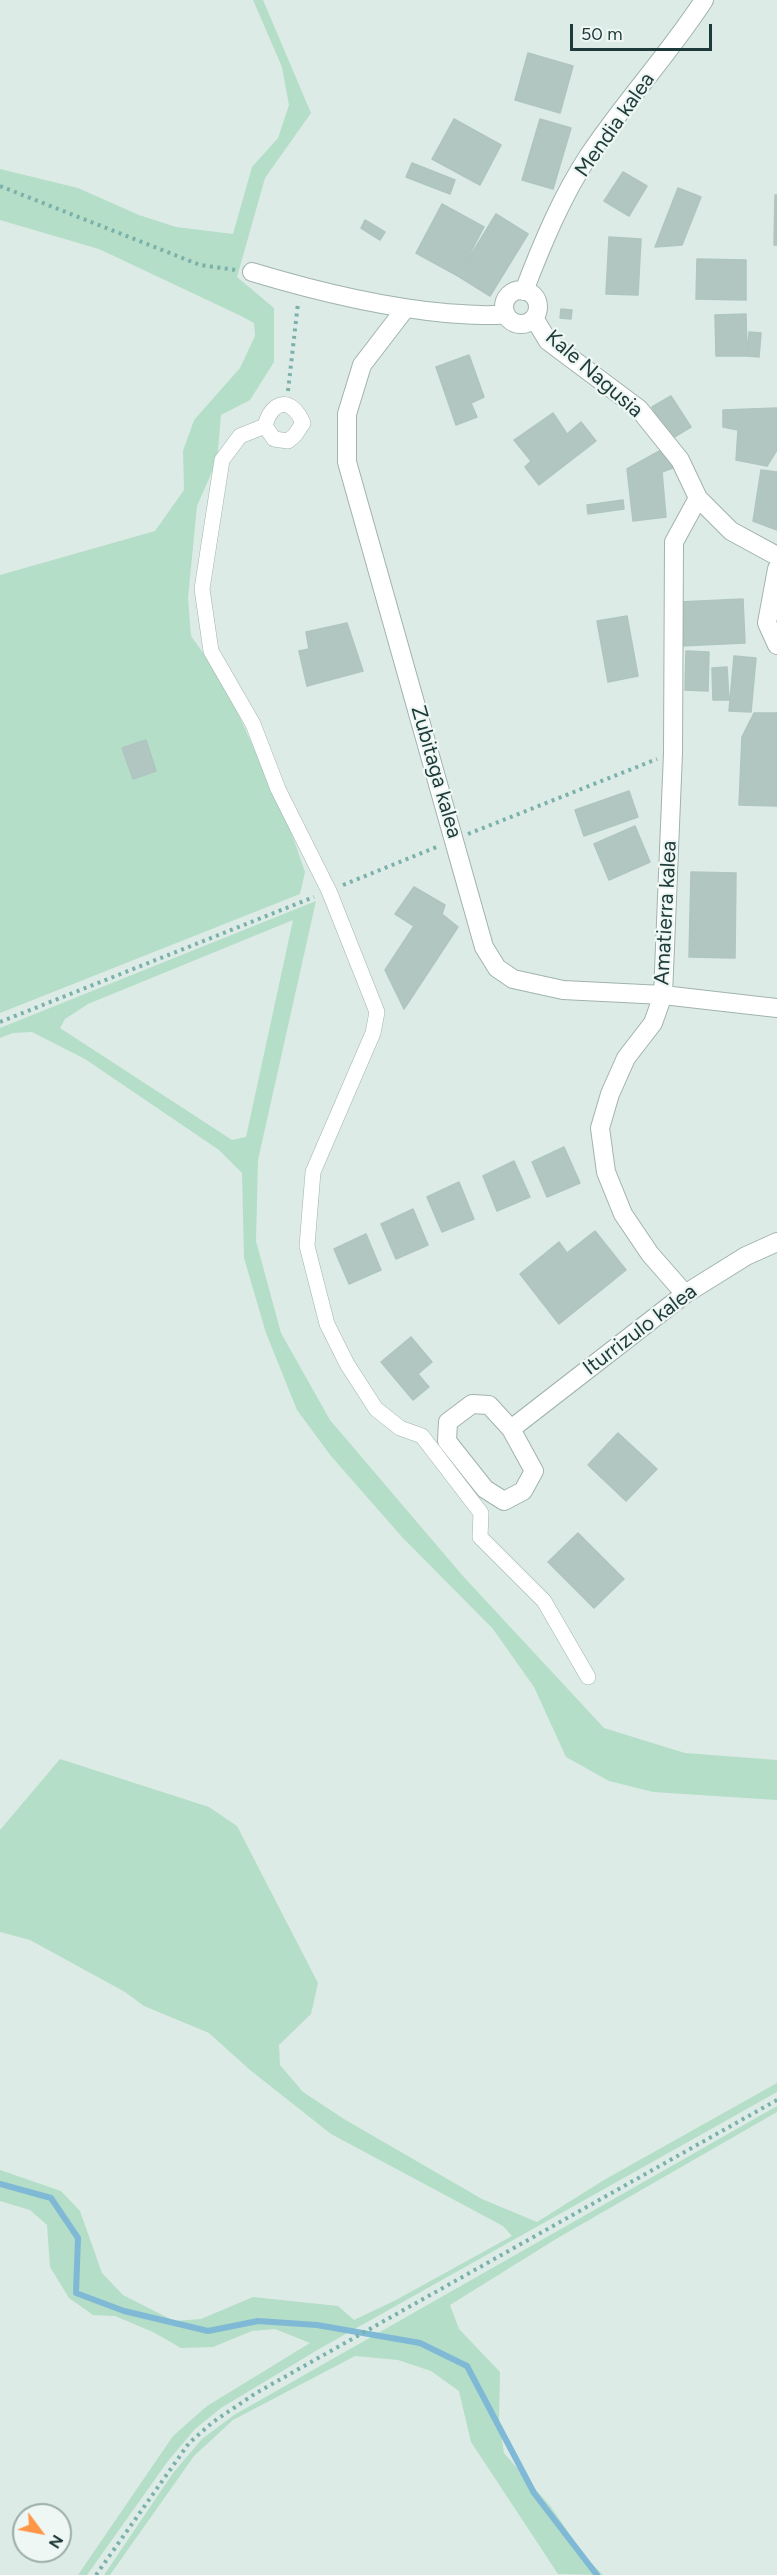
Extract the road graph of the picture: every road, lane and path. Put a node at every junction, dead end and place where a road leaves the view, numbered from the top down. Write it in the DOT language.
graph roads {
  1 [pos="704,0"];
  2 [pos="0,186"];
  3 [pos="252,272"];
  4 [pos="300,287"];
  5 [pos="524,291"];
  6 [pos="405,309"];
  7 [pos="505,314"];
  8 [pos="534,318"];
  9 [pos="287,404"];
  10 [pos="265,426"];
  11 [pos="698,498"];
  12 [pos="777,556"];
  13 [pos="777,569"];
  14 [pos="777,645"];
  15 [pos="673,753"];
  16 [pos="455,839"];
  17 [pos="329,891"];
  18 [pos="663,995"];
  19 [pos="777,1008"];
  20 [pos="0,1022"];
  21 [pos="777,1242"];
  22 [pos="685,1294"];
  23 [pos="511,1429"];
  24 [pos="588,1677"];
  25 [pos="777,2100"];
  26 [pos="96,2575"];
  1 -- 5 [label="street, Mendia kalea"];
  2 -- 3 [label="path"];
  3 -- 4 [label="street"];
  4 -- 6 [label="street"];
  4 -- 9 [label="path"];
  5 -- 7 [label="street"];
  5 -- 8 [label="street"];
  6 -- 7 [label="street"];
  6 -- 16 [label="street, Zubitaga kalea"];
  7 -- 8 [label="street"];
  8 -- 11 [label="street, Kale Nagusia"];
  9 -- 10 [label="street"];
  9 -- 10 [label="street"];
  10 -- 17 [label="street"];
  11 -- 12 [label="street, Kale Nagusia"];
  11 -- 15 [label="street, Amatierra kalea"];
  13 -- 14 [label="street"];
  15 -- 16 [label="path"];
  15 -- 18 [label="street, Amatierra kalea"];
  16 -- 17 [label="path"];
  16 -- 18 [label="street, Zubitaga kalea"];
  17 -- 20 [label="path"];
  17 -- 24 [label="street"];
  18 -- 19 [label="street, Zubitaga kalea"];
  18 -- 22 [label="street, Amatierra kalea"];
  21 -- 22 [label="street, Iturrizulo kalea"];
  22 -- 23 [label="street, Iturrizulo kalea"];
  23 -- 23 [label="street"];
  25 -- 26 [label="path"];
}
